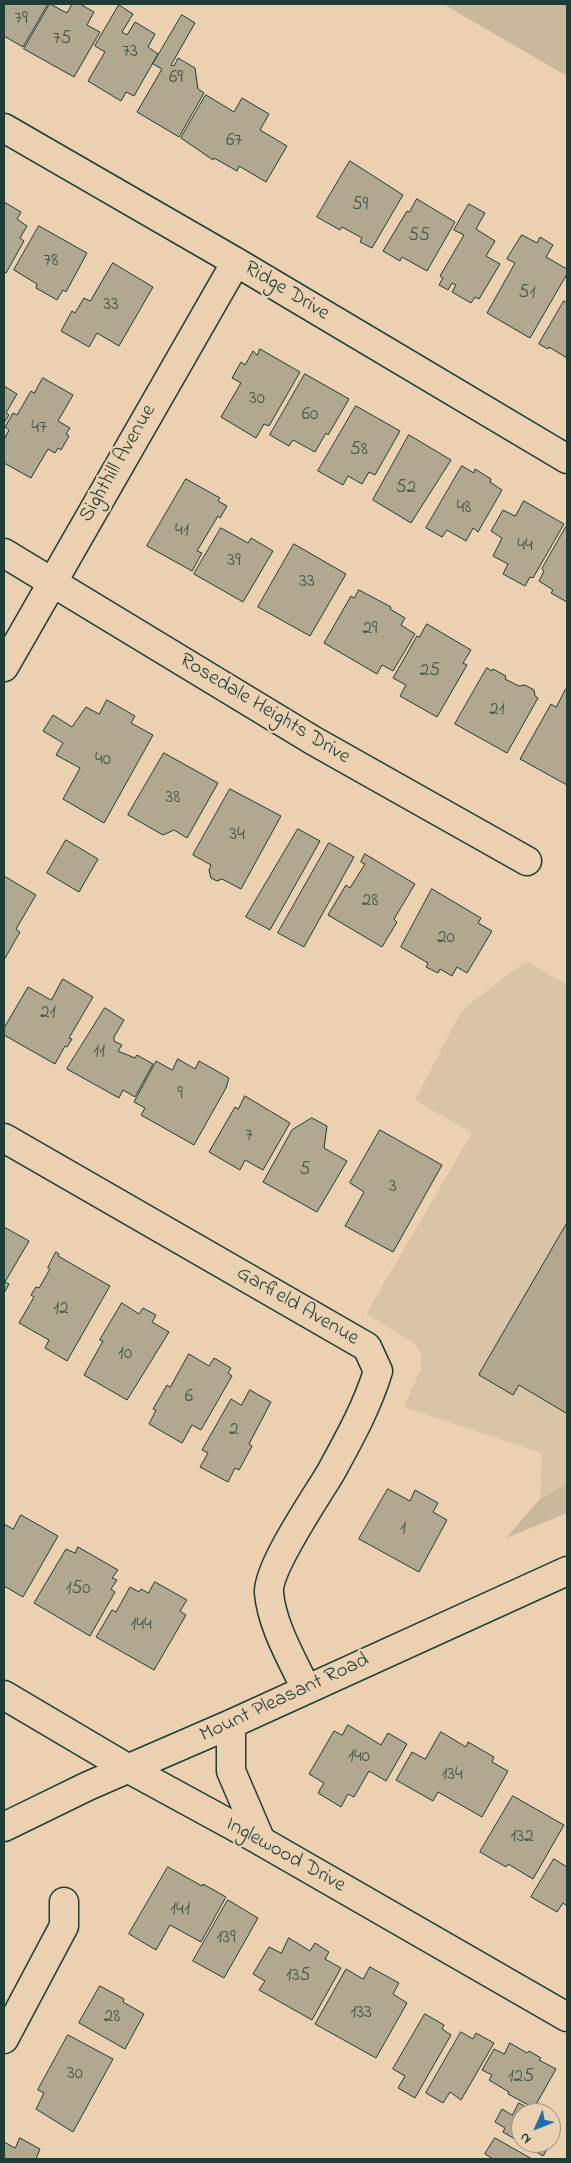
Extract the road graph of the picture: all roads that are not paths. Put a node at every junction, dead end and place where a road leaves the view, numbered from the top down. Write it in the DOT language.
graph roads {
  1 [pos="4,128"];
  2 [pos="236,262"];
  3 [pos="567,459"];
  4 [pos="4,553"];
  5 [pos="52,581"];
  6 [pos="4,667"];
  7 [pos="527,862"];
  8 [pos="4,1138"];
  9 [pos="567,1571"];
  10 [pos="306,1689"];
  11 [pos="4,1694"];
  12 [pos="231,1724"];
  13 [pos="129,1769"];
  14 [pos="4,1827"];
  15 [pos="261,1842"];
  16 [pos="64,1902"];
  17 [pos="567,2017"];
  18 [pos="4,2039"];
  1 -- 2 [label="street, Ridge Drive"];
  2 -- 3 [label="street, Ridge Drive"];
  2 -- 5 [label="street, Sighthill Avenue"];
  4 -- 5 [label="street, Rosedale Heights Drive"];
  5 -- 6 [label="street, Sighthill Avenue"];
  5 -- 7 [label="street, Rosedale Heights Drive"];
  8 -- 10 [label="street, Garfield Avenue"];
  9 -- 10 [label="street, Mount Pleasant Road"];
  10 -- 12 [label="street, Mount Pleasant Road"];
  11 -- 13 [label="street, Inglewood Drive"];
  12 -- 13 [label="street, Mount Pleasant Road"];
  12 -- 15 [label="street"];
  13 -- 14 [label="street, Mount Pleasant Road"];
  13 -- 15 [label="street, Inglewood Drive"];
  15 -- 17 [label="street, Inglewood Drive"];
  16 -- 18 [label="street"];
}
